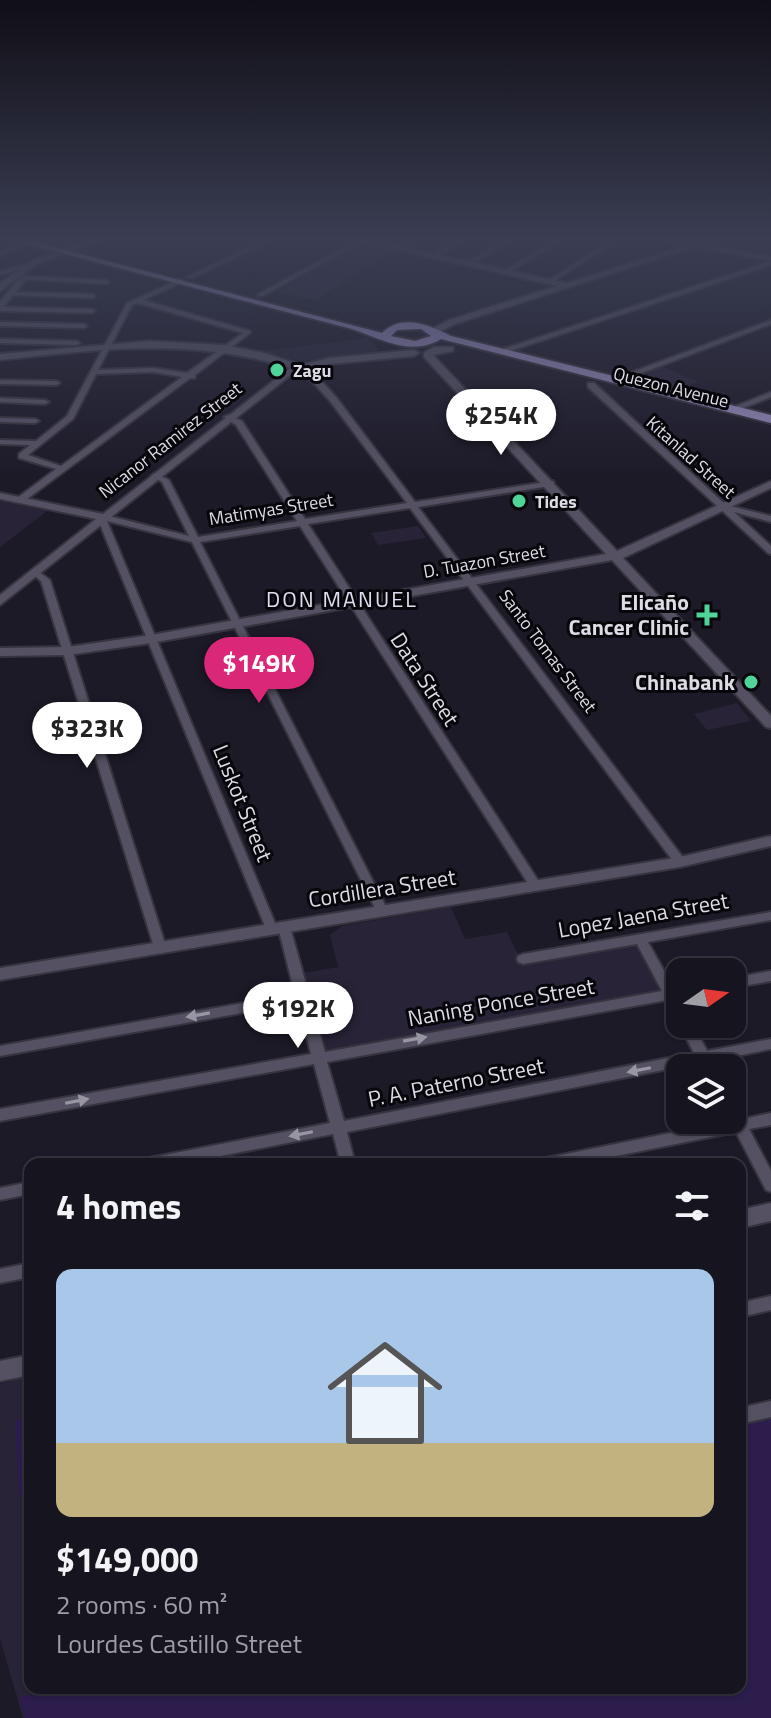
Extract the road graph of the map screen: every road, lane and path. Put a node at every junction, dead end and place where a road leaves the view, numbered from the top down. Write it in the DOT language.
graph roads {
  1 [pos="122,317"];
  2 [pos="195,317"];
  3 [pos="313,317"];
  4 [pos="347,317"];
  5 [pos="467,317"];
  6 [pos="602,317"];
  7 [pos="452,322"];
  8 [pos="771,322"];
  9 [pos="0,324"];
  10 [pos="403,325"];
  11 [pos="419,325"];
  12 [pos="84,326"];
  13 [pos="436,332"];
  14 [pos="0,341"];
  15 [pos="393,341"];
  16 [pos="76,343"];
  17 [pos="423,344"];
  18 [pos="107,345"];
  19 [pos="230,347"];
  20 [pos="450,349"];
  21 [pos="501,351"];
  22 [pos="414,353"];
  23 [pos="384,354"];
  24 [pos="0,357"];
  25 [pos="297,367"];
  26 [pos="95,372"];
  27 [pos="192,376"];
  28 [pos="455,381"];
  29 [pos="0,382"];
  30 [pos="56,383"];
  31 [pos="591,385"];
  32 [pos="620,385"];
  33 [pos="771,394"];
  34 [pos="690,398"];
  35 [pos="0,400"];
  36 [pos="45,402"];
  37 [pos="679,408"];
  38 [pos="733,409"];
  39 [pos="228,417"];
  40 [pos="771,419"];
  41 [pos="0,420"];
  42 [pos="35,421"];
  43 [pos="771,430"];
  44 [pos="0,442"];
  45 [pos="37,443"];
  46 [pos="64,469"];
  47 [pos="155,476"];
  48 [pos="550,483"];
  49 [pos="771,484"];
  50 [pos="0,496"];
  51 [pos="20,500"];
  52 [pos="412,505"];
  53 [pos="722,507"];
  54 [pos="101,517"];
  55 [pos="771,519"];
  56 [pos="302,522"];
  57 [pos="193,540"];
  58 [pos="771,551"];
  59 [pos="616,556"];
  60 [pos="35,572"];
  61 [pos="472,581"];
  62 [pos="0,601"];
  63 [pos="352,603"];
  64 [pos="237,624"];
  65 [pos="151,639"];
  66 [pos="68,651"];
  67 [pos="0,652"];
  68 [pos="771,724"];
  69 [pos="771,841"];
  70 [pos="680,862"];
  71 [pos="535,885"];
  72 [pos="382,911"];
  73 [pos="771,916"];
  74 [pos="277,928"];
  75 [pos="640,938"];
  76 [pos="160,947"];
  77 [pos="523,959"];
  78 [pos="0,974"];
  79 [pos="771,976"];
  80 [pos="666,980"];
  81 [pos="746,980"];
  82 [pos="666,996"];
  83 [pos="303,997"];
  84 [pos="771,1044"];
  85 [pos="0,1051"];
  86 [pos="737,1054"];
  87 [pos="319,1056"];
  88 [pos="666,1070"];
  89 [pos="0,1115"];
  90 [pos="771,1119"];
  91 [pos="746,1125"];
  92 [pos="338,1127"];
  93 [pos="699,1134"];
  94 [pos="744,1134"];
  95 [pos="180,1158"];
  96 [pos="346,1158"];
  97 [pos="577,1158"];
  98 [pos="771,1186"];
  99 [pos="24,1189"];
  100 [pos="0,1194"];
  101 [pos="771,1212"];
  102 [pos="746,1218"];
  103 [pos="24,1271"];
  104 [pos="0,1276"];
  105 [pos="771,1303"];
  106 [pos="746,1309"];
  107 [pos="24,1366"];
  108 [pos="0,1371"];
  109 [pos="771,1409"];
  110 [pos="746,1415"];
  1 -- 18 [label="street"];
  2 -- 19 [label="street"];
  3 -- 15 [label="main road, Quezon Avenue"];
  4 -- 10 [label="main road"];
  5 -- 7 [label="street"];
  6 -- 21 [label="street"];
  7 -- 11 [label="street"];
  7 -- 13 [label="street"];
  8 -- 32 [label="street"];
  9 -- 12 [label="street"];
  10 -- 11 [label="main road"];
  10 -- 15 [label="main road"];
  11 -- 13 [label="main road, Quezon Avenue"];
  13 -- 17 [label="main road"];
  13 -- 21 [label="main road, Quezon Avenue"];
  14 -- 16 [label="street"];
  15 -- 17 [label="main road, Quezon Avenue"];
  15 -- 22 [label="street"];
  15 -- 23 [label="street"];
  17 -- 20 [label="main road, Quezon Avenue"];
  18 -- 19 [label="street, Santo Tomas Street"];
  18 -- 24 [label="street, Santo Tomas Street"];
  18 -- 26 [label="street"];
  19 -- 25 [label="street, Santo Tomas Street"];
  19 -- 27 [label="street"];
  20 -- 28 [label="street"];
  20 -- 31 [label="main road, Quezon Avenue"];
  21 -- 32 [label="main road, Quezon Avenue"];
  22 -- 23 [label="street, Nicanor Ramirez Street"];
  22 -- 28 [label="street"];
  23 -- 25 [label="street, Nicanor Ramirez Street"];
  25 -- 39 [label="street, Nicanor Ramirez Street"];
  25 -- 52 [label="street, Santo Tomas Street"];
  26 -- 27 [label="street"];
  26 -- 45 [label="street"];
  27 -- 46 [label="street"];
  28 -- 48 [label="street"];
  29 -- 30 [label="street"];
  31 -- 32 [label="main road, Quezon Avenue"];
  31 -- 53 [label="street, Kitanlad Street"];
  32 -- 34 [label="main road, Quezon Avenue"];
  32 -- 37 [label="main road, Quezon Avenue"];
  33 -- 38 [label="street"];
  34 -- 37 [label="main road"];
  34 -- 38 [label="main road, Quezon Avenue"];
  35 -- 36 [label="street"];
  37 -- 43 [label="main road, Quezon Avenue"];
  38 -- 40 [label="main road, Quezon Avenue"];
  39 -- 47 [label="street, Nicanor Ramirez Street"];
  39 -- 56 [label="street, Data Street"];
  41 -- 42 [label="street"];
  44 -- 45 [label="street"];
  45 -- 46 [label="street"];
  46 -- 51 [label="street"];
  47 -- 54 [label="street, Nicanor Ramirez Street"];
  47 -- 57 [label="street"];
  48 -- 52 [label="street, Matimyas Street"];
  48 -- 59 [label="street"];
  49 -- 53 [label="street, D. Tuazon Street"];
  50 -- 51 [label="street, Matimyas Street"];
  51 -- 54 [label="street, Matimyas Street"];
  52 -- 56 [label="street, Matimyas Street"];
  52 -- 61 [label="street, Santo Tomas Street"];
  53 -- 55 [label="street"];
  53 -- 58 [label="street, Kitanlad Street"];
  53 -- 59 [label="street, D. Tuazon Street"];
  54 -- 57 [label="street, Matimyas Street"];
  54 -- 60 [label="street, Nicanor Ramirez Street"];
  54 -- 65 [label="street, Luskot Street"];
  56 -- 57 [label="street, Matimyas Street"];
  56 -- 63 [label="street, Data Street"];
  57 -- 64 [label="street"];
  59 -- 61 [label="street, D. Tuazon Street"];
  59 -- 68 [label="street"];
  60 -- 62 [label="street, Nicanor Ramirez Street"];
  60 -- 66 [label="street"];
  61 -- 63 [label="street, D. Tuazon Street"];
  61 -- 70 [label="street, Santo Tomas Street"];
  63 -- 64 [label="street, D. Tuazon Street"];
  63 -- 71 [label="street, Data Street"];
  64 -- 65 [label="street, D. Tuazon Street"];
  64 -- 72 [label="street"];
  65 -- 66 [label="street, D. Tuazon Street"];
  65 -- 74 [label="street, Luskot Street"];
  66 -- 67 [label="street, D. Tuazon Street"];
  66 -- 76 [label="street"];
  69 -- 70 [label="street, Cordillera Street"];
  70 -- 71 [label="street, Cordillera Street"];
  71 -- 72 [label="street, Cordillera Street"];
  72 -- 74 [label="street, Cordillera Street"];
  73 -- 75 [label="street, Lopez Jaena Street"];
  74 -- 76 [label="street, Cordillera Street"];
  74 -- 83 [label="street, Luskot Street"];
  75 -- 77 [label="street, Lopez Jaena Street"];
  75 -- 80 [label="street"];
  76 -- 78 [label="street, Cordillera Street"];
  79 -- 81 [label="street"];
  87 -- 82 [label="street, Naning Ponce Street, one-way"];
  83 -- 85 [label="street, one-way"];
  83 -- 87 [label="street, Luskot Street"];
  84 -- 86 [label="street, P. A. Paterno Street"];
  89 -- 87 [label="street, Naning Ponce Street, one-way"];
  87 -- 92 [label="street, Luskot Street"];
  88 -- 92 [label="street, P. A. Paterno Street, one-way"];
  90 -- 91 [label="street"];
  92 -- 95 [label="street, P. A. Paterno Street, one-way"];
  92 -- 96 [label="street, Luskot Street"];
  93 -- 97 [label="street"];
  94 -- 98 [label="street"];
  99 -- 100 [label="street"];
  101 -- 102 [label="street"];
  103 -- 104 [label="street"];
  105 -- 106 [label="street"];
  107 -- 108 [label="street"];
  109 -- 110 [label="street"];
}
